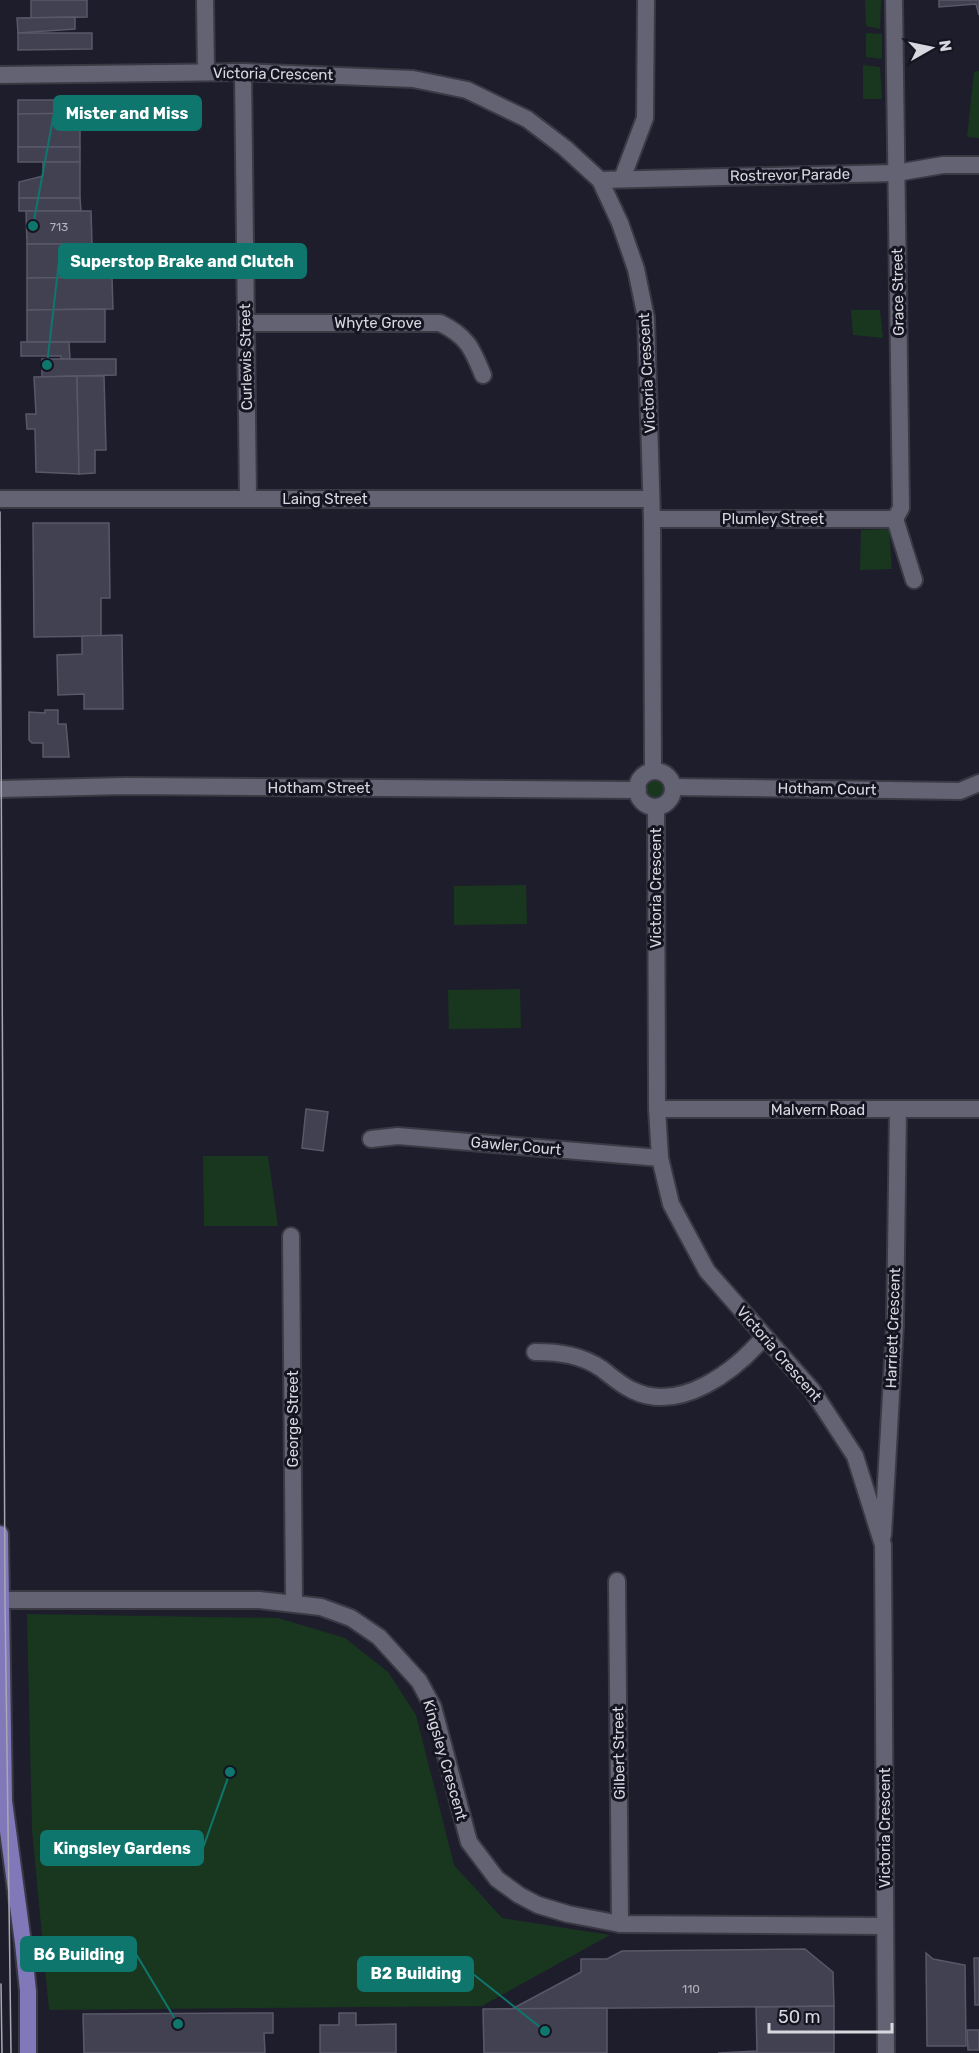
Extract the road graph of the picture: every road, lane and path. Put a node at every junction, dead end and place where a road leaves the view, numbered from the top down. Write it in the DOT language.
graph roads {
  1 [pos="205,0"];
  2 [pos="646,0"];
  3 [pos="894,0"];
  4 [pos="206,72"];
  5 [pos="243,72"];
  6 [pos="0,75"];
  7 [pos="979,165"];
  8 [pos="896,173"];
  9 [pos="622,179"];
  10 [pos="600,180"];
  11 [pos="246,323"];
  12 [pos="483,375"];
  13 [pos="651,498"];
  14 [pos="0,499"];
  15 [pos="248,499"];
  16 [pos="652,519"];
  17 [pos="895,519"];
  18 [pos="914,580"];
  19 [pos="653,771"];
  20 [pos="979,783"];
  21 [pos="673,787"];
  22 [pos="0,789"];
  23 [pos="638,790"];
  24 [pos="656,807"];
  25 [pos="657,1109"];
  26 [pos="979,1109"];
  27 [pos="897,1110"];
  28 [pos="371,1139"];
  29 [pos="660,1158"];
  30 [pos="291,1236"];
  31 [pos="764,1337"];
  32 [pos="536,1352"];
  33 [pos="0,1534"];
  34 [pos="883,1545"];
  35 [pos="617,1581"];
  36 [pos="0,1600"];
  37 [pos="294,1602"];
  38 [pos="4,1801"];
  39 [pos="0,1850"];
  40 [pos="620,1924"];
  41 [pos="885,1926"];
  42 [pos="28,2053"];
  43 [pos="886,2053"];
  1 -- 4 [label="street"];
  2 -- 9 [label="street"];
  3 -- 8 [label="street, Grace Street"];
  4 -- 5 [label="street, Victoria Crescent"];
  4 -- 6 [label="street, Victoria Crescent"];
  5 -- 10 [label="street, Victoria Crescent"];
  5 -- 11 [label="street, Curlewis Street"];
  7 -- 8 [label="street, Rostrevor Parade"];
  8 -- 9 [label="street, Rostrevor Parade"];
  8 -- 17 [label="street, Grace Street"];
  9 -- 10 [label="street, Rostrevor Parade"];
  10 -- 13 [label="street, Victoria Crescent"];
  11 -- 12 [label="street, Whyte Grove"];
  11 -- 15 [label="street, Curlewis Street"];
  13 -- 15 [label="street, Laing Street"];
  13 -- 16 [label="street, Victoria Crescent"];
  14 -- 15 [label="street, Laing Street"];
  16 -- 17 [label="street, Plumley Street"];
  16 -- 19 [label="street, Victoria Crescent"];
  17 -- 18 [label="street, Grace Street"];
  19 -- 21 [label="street"];
  19 -- 23 [label="street"];
  20 -- 21 [label="street, Hotham Court"];
  21 -- 24 [label="street"];
  22 -- 23 [label="street, Hotham Street"];
  23 -- 24 [label="street"];
  24 -- 25 [label="street, Victoria Crescent"];
  25 -- 27 [label="street, Malvern Road"];
  25 -- 29 [label="street, Victoria Crescent"];
  26 -- 27 [label="street, Malvern Road"];
  27 -- 34 [label="street, Harriett Crescent"];
  28 -- 29 [label="street, Gawler Court"];
  29 -- 31 [label="street, Victoria Crescent"];
  30 -- 37 [label="street, George Street"];
  31 -- 32 [label="street"];
  31 -- 34 [label="street, Victoria Crescent"];
  33 -- 36 [label="main road"];
  34 -- 41 [label="street, Victoria Crescent"];
  35 -- 40 [label="street, Gilbert Street"];
  36 -- 37 [label="street, Kingsley Crescent"];
  36 -- 38 [label="main road"];
  37 -- 40 [label="street, Kingsley Crescent"];
  38 -- 39 [label="main road"];
  38 -- 42 [label="main road"];
  40 -- 41 [label="street, Kingsley Crescent"];
  41 -- 43 [label="street, Victoria Crescent"];
}
